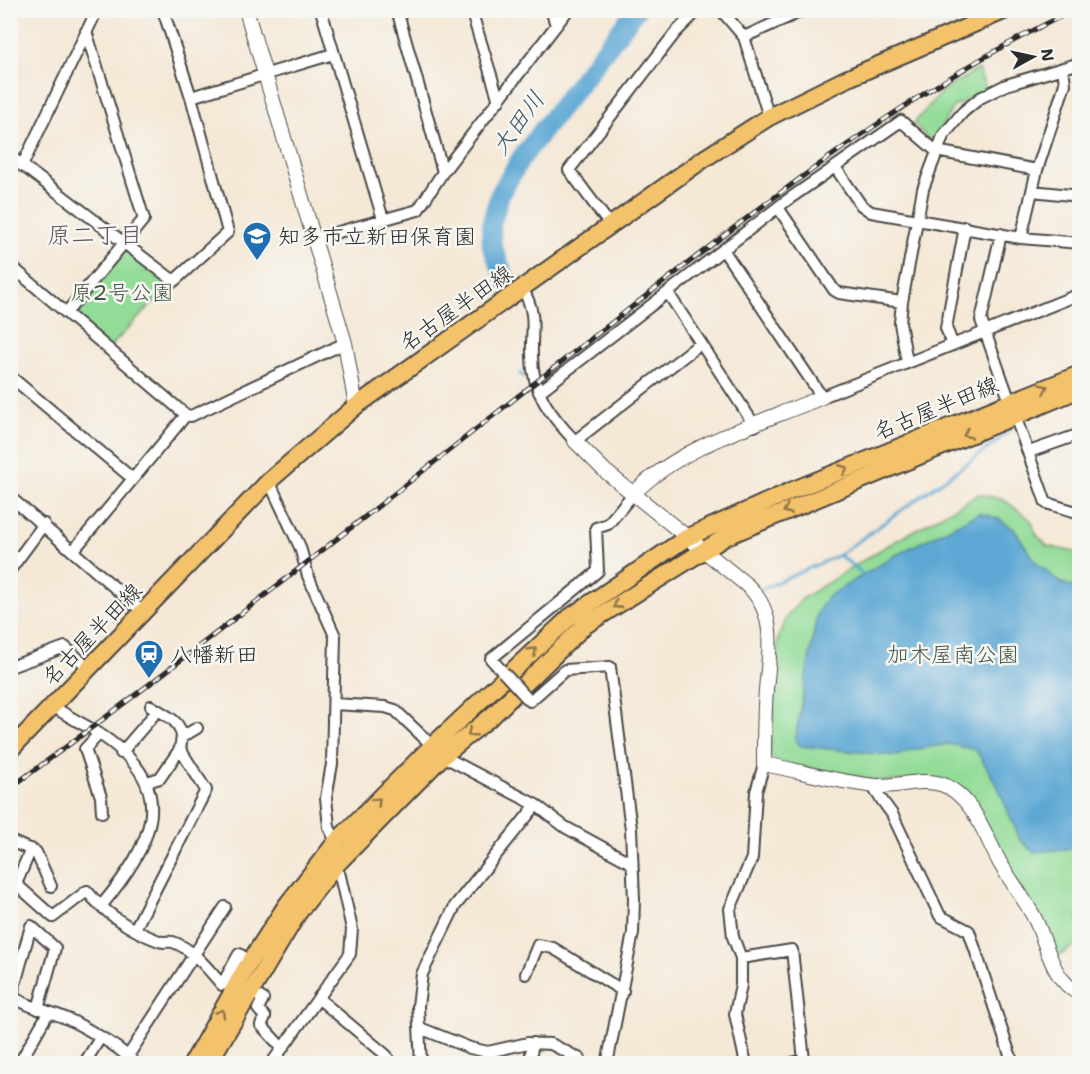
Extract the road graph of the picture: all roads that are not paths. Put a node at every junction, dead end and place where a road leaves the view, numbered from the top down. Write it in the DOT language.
graph roads {
  1 [pos="97,10"];
  2 [pos="163,10"];
  3 [pos="246,10"];
  4 [pos="321,10"];
  5 [pos="397,10"];
  6 [pos="471,10"];
  7 [pos="552,10"];
  8 [pos="568,10"];
  9 [pos="698,10"];
  10 [pos="721,10"];
  11 [pos="804,10"];
  12 [pos="1006,10"];
  13 [pos="556,26"];
  14 [pos="86,31"];
  15 [pos="744,37"];
  16 [pos="333,54"];
  17 [pos="1080,63"];
  18 [pos="1063,68"];
  19 [pos="265,76"];
  20 [pos="191,97"];
  21 [pos="499,100"];
  22 [pos="769,117"];
  23 [pos="936,151"];
  24 [pos="10,156"];
  25 [pos="22,166"];
  26 [pos="835,167"];
  27 [pos="1037,170"];
  28 [pos="443,172"];
  29 [pos="1032,191"];
  30 [pos="1080,196"];
  31 [pos="779,209"];
  32 [pos="918,218"];
  33 [pos="383,219"];
  34 [pos="610,225"];
  35 [pos="965,227"];
  36 [pos="1001,234"];
  37 [pos="1021,238"];
  38 [pos="313,239"];
  39 [pos="1080,243"];
  40 [pos="126,244"];
  41 [pos="724,251"];
  42 [pos="10,266"];
  43 [pos="522,288"];
  44 [pos="668,293"];
  45 [pos="1080,294"];
  46 [pos="902,302"];
  47 [pos="66,313"];
  48 [pos="983,333"];
  49 [pos="345,343"];
  50 [pos="701,343"];
  51 [pos="953,345"];
  52 [pos="907,363"];
  53 [pos="1080,374"];
  54 [pos="10,376"];
  55 [pos="1080,389"];
  56 [pos="538,392"];
  57 [pos="822,398"];
  58 [pos="357,406"];
  59 [pos="1013,408"];
  60 [pos="186,415"];
  61 [pos="755,426"];
  62 [pos="1080,434"];
  63 [pos="575,441"];
  64 [pos="1029,452"];
  65 [pos="133,478"];
  66 [pos="269,481"];
  67 [pos="633,494"];
  68 [pos="10,497"];
  69 [pos="1080,513"];
  70 [pos="45,524"];
  71 [pos="686,538"];
  72 [pos="703,549"];
  73 [pos="73,550"];
  74 [pos="10,570"];
  75 [pos="144,613"];
  76 [pos="10,667"];
  77 [pos="90,669"];
  78 [pos="334,704"];
  79 [pos="53,706"];
  80 [pos="197,728"];
  81 [pos="99,734"];
  82 [pos="181,743"];
  83 [pos="10,750"];
  84 [pos="437,751"];
  85 [pos="122,753"];
  86 [pos="764,764"];
  87 [pos="147,782"];
  88 [pos="876,786"];
  89 [pos="536,805"];
  90 [pos="102,813"];
  91 [pos="10,841"];
  92 [pos="336,842"];
  93 [pos="31,849"];
  94 [pos="632,863"];
  95 [pos="334,866"];
  96 [pos="51,886"];
  97 [pos="102,905"];
  98 [pos="225,907"];
  99 [pos="135,929"];
  100 [pos="194,955"];
  101 [pos="741,958"];
  102 [pos="250,961"];
  103 [pos="526,974"];
  104 [pos="250,991"];
  105 [pos="623,991"];
  106 [pos="1080,994"];
  107 [pos="11,995"];
  108 [pos="318,998"];
  109 [pos="43,1011"];
  110 [pos="420,1028"];
  111 [pos="100,1038"];
  112 [pos="533,1043"];
  113 [pos="282,1048"];
  114 [pos="132,1060"];
  115 [pos="19,1064"];
  116 [pos="84,1064"];
  117 [pos="192,1064"];
  118 [pos="208,1064"];
  119 [pos="271,1064"];
  120 [pos="391,1064"];
  121 [pos="421,1064"];
  122 [pos="529,1064"];
  123 [pos="583,1064"];
  124 [pos="607,1064"];
  125 [pos="746,1064"];
  126 [pos="788,1064"];
  127 [pos="1013,1064"];
  1 -- 14 [label="street"];
  2 -- 20 [label="street"];
  3 -- 19 [label="street"];
  4 -- 16 [label="street"];
  5 -- 28 [label="street"];
  6 -- 21 [label="street"];
  7 -- 13 [label="street"];
  8 -- 13 [label="street"];
  9 -- 34 [label="street"];
  10 -- 15 [label="street"];
  11 -- 15 [label="street"];
  12 -- 22 [label="main road, 名古屋半田線"];
  13 -- 21 [label="street"];
  14 -- 25 [label="street"];
  14 -- 40 [label="street"];
  15 -- 22 [label="street"];
  16 -- 19 [label="street"];
  16 -- 33 [label="street"];
  17 -- 18 [label="street"];
  18 -- 23 [label="street"];
  18 -- 27 [label="street"];
  19 -- 20 [label="street"];
  19 -- 38 [label="street"];
  20 -- 40 [label="street"];
  21 -- 28 [label="street"];
  22 -- 34 [label="main road, 名古屋半田線"];
  23 -- 26 [label="street"];
  23 -- 27 [label="street"];
  23 -- 32 [label="street"];
  24 -- 25 [label="street"];
  25 -- 40 [label="street"];
  26 -- 31 [label="street"];
  26 -- 32 [label="street"];
  27 -- 29 [label="street"];
  28 -- 33 [label="street"];
  29 -- 30 [label="street"];
  29 -- 37 [label="street"];
  31 -- 41 [label="street"];
  31 -- 46 [label="street"];
  32 -- 35 [label="street"];
  32 -- 46 [label="street"];
  33 -- 38 [label="street"];
  34 -- 43 [label="main road, 名古屋半田線"];
  35 -- 36 [label="street"];
  35 -- 51 [label="street"];
  36 -- 37 [label="street"];
  36 -- 48 [label="street"];
  37 -- 39 [label="street"];
  38 -- 49 [label="street"];
  40 -- 47 [label="street"];
  41 -- 44 [label="street"];
  41 -- 57 [label="street"];
  42 -- 47 [label="street"];
  43 -- 56 [label="street"];
  43 -- 58 [label="main road, 名古屋半田線"];
  44 -- 50 [label="street"];
  44 -- 56 [label="street"];
  45 -- 48 [label="street"];
  46 -- 52 [label="street"];
  47 -- 60 [label="street"];
  48 -- 51 [label="street"];
  48 -- 59 [label="street"];
  49 -- 58 [label="street"];
  49 -- 60 [label="street"];
  50 -- 61 [label="street"];
  50 -- 63 [label="street"];
  51 -- 52 [label="street"];
  52 -- 57 [label="street"];
  59 -- 53 [label="main road, 名古屋半田線, one-way"];
  54 -- 65 [label="street"];
  55 -- 59 [label="main road, 名古屋半田線"];
  56 -- 63 [label="street"];
  57 -- 61 [label="street"];
  58 -- 66 [label="main road, 名古屋半田線"];
  59 -- 64 [label="street"];
  71 -- 59 [label="main road, 名古屋半田線, one-way"];
  59 -- 72 [label="main road, 名古屋半田線, one-way"];
  60 -- 65 [label="street"];
  61 -- 67 [label="street"];
  62 -- 64 [label="street"];
  63 -- 67 [label="street"];
  64 -- 69 [label="street"];
  65 -- 73 [label="street"];
  66 -- 75 [label="main road, 名古屋半田線"];
  66 -- 78 [label="street"];
  67 -- 71 [label="street"];
  67 -- 94 [label="street, bridge"];
  68 -- 70 [label="street"];
  70 -- 73 [label="street"];
  70 -- 74 [label="street"];
  71 -- 72 [label="street"];
  84 -- 71 [label="main road, 名古屋半田線, one-way"];
  72 -- 84 [label="main road, 名古屋半田線, one-way"];
  72 -- 86 [label="street"];
  73 -- 75 [label="street"];
  75 -- 77 [label="main road, 名古屋半田線"];
  76 -- 77 [label="street"];
  77 -- 79 [label="main road, 名古屋半田線"];
  78 -- 84 [label="street"];
  78 -- 92 [label="street"];
  79 -- 81 [label="street"];
  79 -- 83 [label="main road, 名古屋半田線"];
  80 -- 82 [label="street"];
  81 -- 85 [label="street"];
  81 -- 90 [label="street"];
  82 -- 85 [label="street"];
  82 -- 87 [label="street"];
  82 -- 99 [label="street"];
  84 -- 89 [label="street"];
  92 -- 84 [label="main road, 名古屋半田線, one-way"];
  84 -- 95 [label="main road, 名古屋半田線"];
  85 -- 87 [label="street"];
  86 -- 88 [label="street"];
  86 -- 101 [label="street"];
  87 -- 97 [label="street"];
  88 -- 106 [label="street"];
  88 -- 127 [label="street"];
  89 -- 94 [label="street"];
  89 -- 110 [label="street"];
  91 -- 93 [label="street"];
  92 -- 102 [label="main road, 名古屋半田線"];
  93 -- 96 [label="street"];
  93 -- 97 [label="street"];
  94 -- 105 [label="street"];
  95 -- 104 [label="main road, 名古屋半田線"];
  95 -- 108 [label="street"];
  97 -- 99 [label="street"];
  98 -- 100 [label="street"];
  99 -- 100 [label="street"];
  100 -- 102 [label="street"];
  100 -- 114 [label="street"];
  101 -- 125 [label="street"];
  101 -- 126 [label="street"];
  117 -- 102 [label="main road, 名古屋半田線, one-way"];
  103 -- 105 [label="street"];
  104 -- 113 [label="street"];
  104 -- 118 [label="main road, 名古屋半田線"];
  105 -- 124 [label="street"];
  107 -- 109 [label="street"];
  107 -- 109 [label="street"];
  108 -- 113 [label="street"];
  108 -- 120 [label="street"];
  109 -- 111 [label="street"];
  109 -- 115 [label="street"];
  110 -- 112 [label="street"];
  110 -- 121 [label="street"];
  111 -- 114 [label="street"];
  111 -- 116 [label="street"];
  112 -- 122 [label="street"];
  112 -- 123 [label="street"];
  113 -- 119 [label="street"];
}
